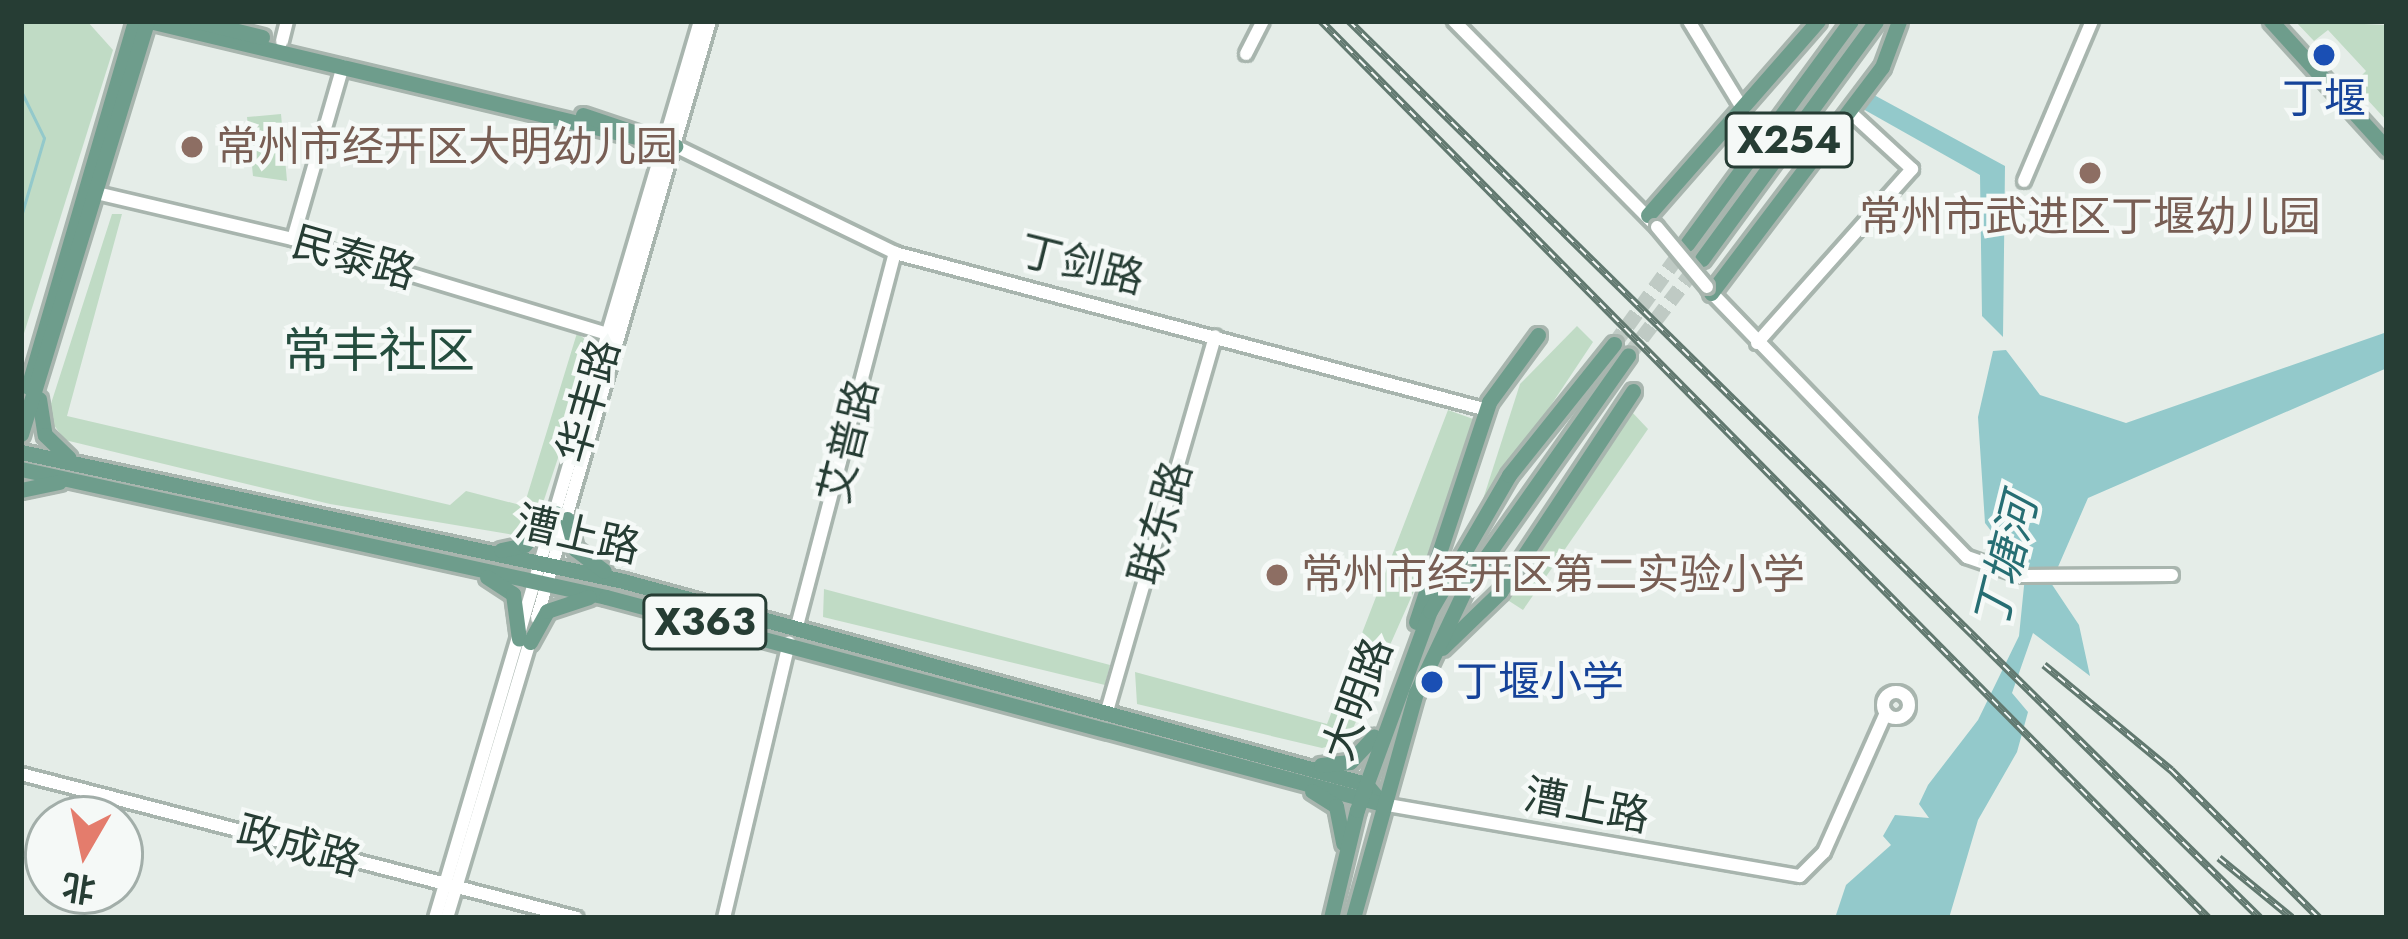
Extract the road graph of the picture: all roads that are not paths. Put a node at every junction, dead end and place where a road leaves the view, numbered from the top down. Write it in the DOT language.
graph roads {
  1 [pos="135,21"];
  2 [pos="148,21"];
  3 [pos="196,21"];
  4 [pos="287,21"];
  5 [pos="700,21"];
  6 [pos="710,21"];
  7 [pos="1263,21"];
  8 [pos="1454,21"];
  9 [pos="1689,21"];
  10 [pos="1818,21"];
  11 [pos="1852,21"];
  12 [pos="1876,21"];
  13 [pos="1899,21"];
  14 [pos="2092,21"];
  15 [pos="2271,21"];
  16 [pos="2282,21"];
  17 [pos="282,41"];
  18 [pos="1246,54"];
  19 [pos="343,66"];
  20 [pos="1744,111"];
  21 [pos="1849,111"];
  22 [pos="2387,140"];
  23 [pos="668,144"];
  24 [pos="2387,149"];
  25 [pos="2024,181"];
  26 [pos="94,193"];
  27 [pos="1653,221"];
  28 [pos="293,239"];
  29 [pos="1687,244"];
  30 [pos="895,253"];
  31 [pos="1702,259"];
  32 [pos="1709,290"];
  33 [pos="1538,335"];
  34 [pos="613,336"];
  35 [pos="1215,336"];
  36 [pos="1757,343"];
  37 [pos="1614,344"];
  38 [pos="1628,356"];
  39 [pos="29,390"];
  40 [pos="1633,392"];
  41 [pos="21,408"];
  42 [pos="1487,410"];
  43 [pos="21,434"];
  44 [pos="21,452"];
  45 [pos="21,469"];
  46 [pos="106,471"];
  47 [pos="74,482"];
  48 [pos="21,490"];
  49 [pos="562,516"];
  50 [pos="488,552"];
  51 [pos="450,563"];
  52 [pos="546,563"];
  53 [pos="2172,575"];
  54 [pos="622,581"];
  55 [pos="541,582"];
  56 [pos="606,597"];
  57 [pos="797,626"];
  58 [pos="524,641"];
  59 [pos="790,643"];
  60 [pos="1434,656"];
  61 [pos="1407,660"];
  62 [pos="1392,701"];
  63 [pos="1107,711"];
  64 [pos="1886,713"];
  65 [pos="1290,762"];
  66 [pos="1248,766"];
  67 [pos="21,774"];
  68 [pos="1364,790"];
  69 [pos="1382,804"];
  70 [pos="1341,878"];
  71 [pos="450,885"];
  72 [pos="435,918"];
  73 [pos="447,918"];
  74 [pos="577,918"];
  75 [pos="724,918"];
  76 [pos="1331,918"];
  77 [pos="1353,918"];
  1 -- 26 [label="main road"];
  2 -- 19 [label="main road, 丁剑路"];
  2 -- 26 [label="main road"];
  3 -- 17 [label="main road, 丁剑路"];
  4 -- 17 [label="street"];
  5 -- 23 [label="street, 华丰路"];
  6 -- 23 [label="street, 华丰路"];
  7 -- 18 [label="street"];
  8 -- 27 [label="street"];
  9 -- 20 [label="street"];
  10 -- 20 [label="main road"];
  11 -- 29 [label="main road, X254"];
  12 -- 31 [label="main road, X254"];
  13 -- 21 [label="main road"];
  14 -- 25 [label="street"];
  15 -- 24 [label="main road"];
  16 -- 22 [label="main road"];
  17 -- 23 [label="main road, 丁剑路"];
  19 -- 23 [label="main road, 丁剑路"];
  19 -- 28 [label="street"];
  20 -- 27 [label="main road"];
  21 -- 32 [label="main road"];
  21 -- 36 [label="street"];
  23 -- 30 [label="street, 丁剑路"];
  23 -- 34 [label="street, 华丰路"];
  26 -- 28 [label="street, 民泰路"];
  26 -- 39 [label="main road"];
  27 -- 32 [label="street, bridge"];
  28 -- 34 [label="street, 民泰路"];
  30 -- 35 [label="street, 丁剑路"];
  30 -- 57 [label="street, 艾普路"];
  32 -- 36 [label="street"];
  33 -- 42 [label="main road"];
  34 -- 49 [label="street, 华丰路"];
  35 -- 42 [label="street, 丁剑路"];
  35 -- 63 [label="street, 联东路"];
  36 -- 53 [label="street"];
  37 -- 61 [label="main road, 大明路"];
  38 -- 60 [label="main road, 大明路"];
  39 -- 41 [label="main road"];
  39 -- 43 [label="main road"];
  39 -- 46 [label="main road"];
  40 -- 60 [label="main road"];
  42 -- 61 [label="main road"];
  44 -- 46 [label="main road, 漕上路 / X363"];
  45 -- 47 [label="main road, 漕上路 / X363"];
  46 -- 50 [label="main road, 漕上路 / X363"];
  47 -- 48 [label="main road"];
  47 -- 51 [label="main road, 漕上路 / X363"];
  49 -- 50 [label="main road"];
  49 -- 52 [label="street, 华丰路"];
  49 -- 54 [label="main road"];
  50 -- 52 [label="main road, 漕上路 / X363"];
  51 -- 55 [label="main road, 漕上路 / X363"];
  51 -- 58 [label="main road"];
  52 -- 54 [label="main road, 漕上路 / X363"];
  52 -- 55 [label="street, 华丰路"];
  54 -- 57 [label="main road, 漕上路 / X363"];
  55 -- 56 [label="main road, 漕上路 / X363"];
  55 -- 58 [label="street, 华丰路"];
  56 -- 58 [label="main road"];
  56 -- 59 [label="main road, 漕上路 / X363"];
  57 -- 63 [label="main road, 漕上路 / X363"];
  58 -- 71 [label="street, 华丰路"];
  59 -- 66 [label="main road, 漕上路 / X363"];
  59 -- 75 [label="street"];
  60 -- 69 [label="main road, 大明路"];
  61 -- 62 [label="main road, 大明路"];
  62 -- 65 [label="main road"];
  62 -- 68 [label="main road, 大明路"];
  63 -- 65 [label="main road, 漕上路 / X363"];
  64 -- 69 [label="street, 漕上路"];
  65 -- 68 [label="main road, 漕上路 / X363"];
  66 -- 68 [label="main road, 漕上路 / X363"];
  66 -- 70 [label="main road"];
  67 -- 71 [label="street, 政成路"];
  68 -- 69 [label="main road"];
  68 -- 70 [label="main road, 大明路"];
  69 -- 77 [label="main road, 大明路"];
  70 -- 76 [label="main road, 大明路"];
  71 -- 72 [label="street, 华丰路"];
  71 -- 73 [label="street, 华丰路"];
  71 -- 74 [label="street, 政成路"];
}
